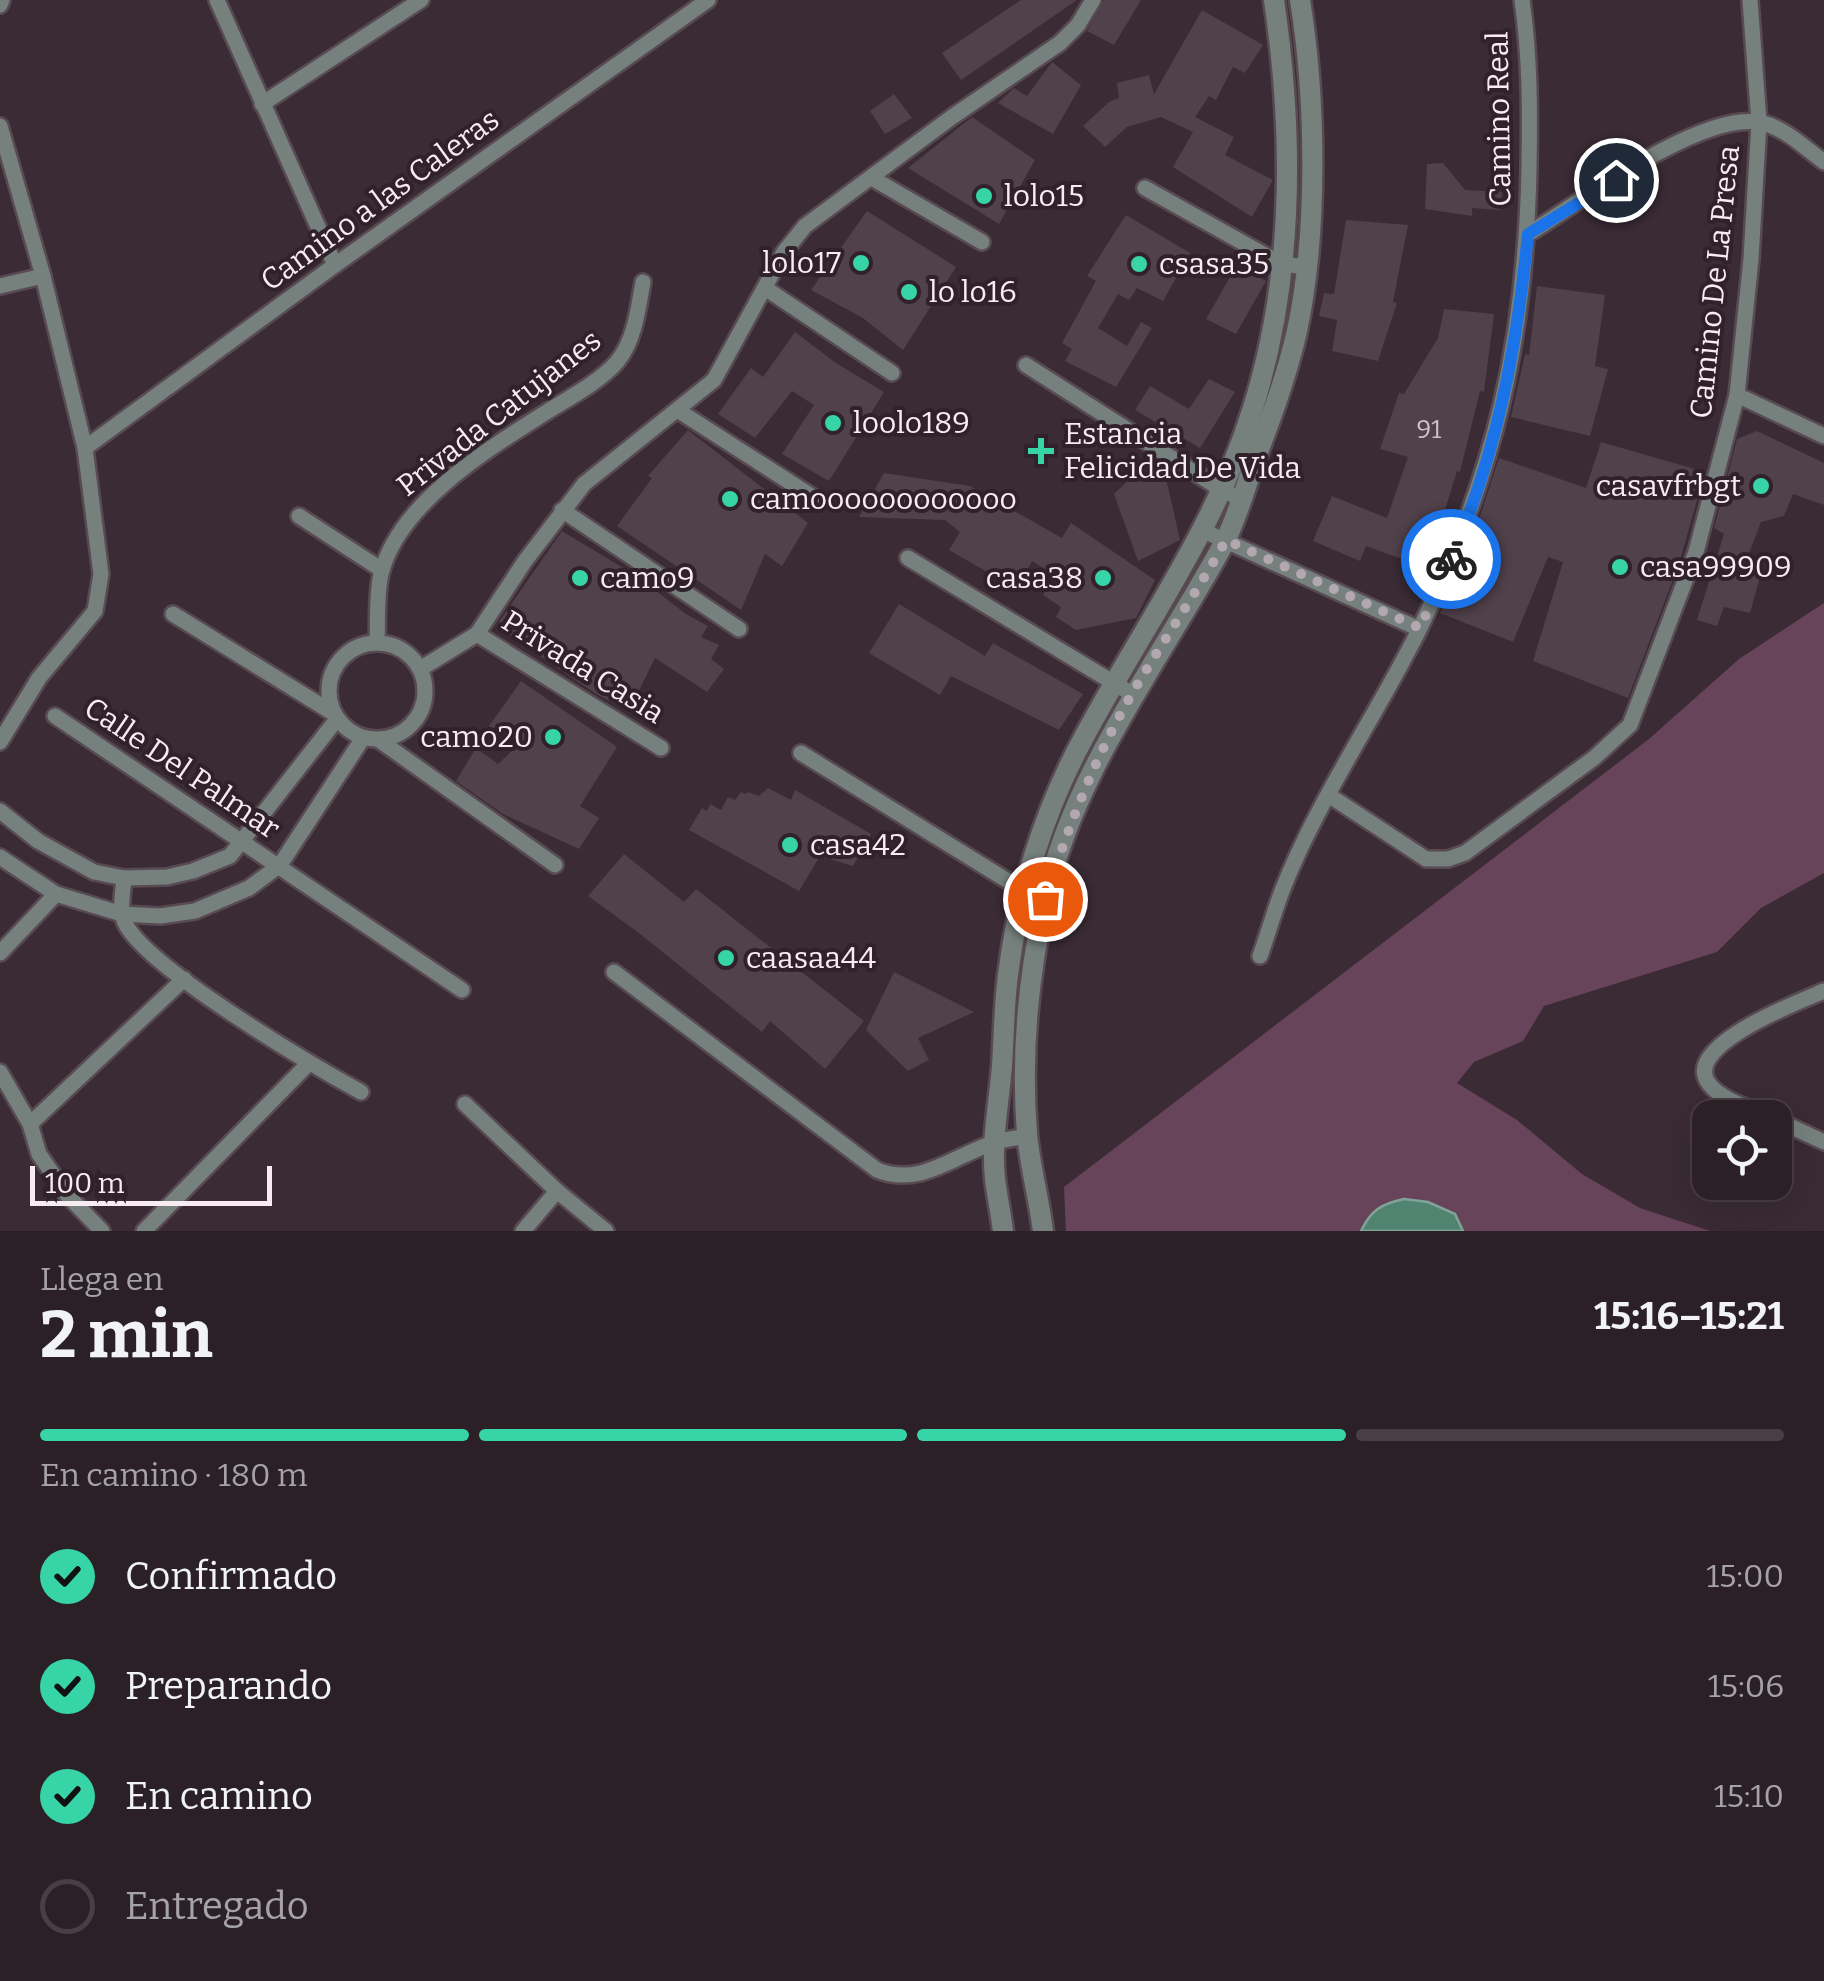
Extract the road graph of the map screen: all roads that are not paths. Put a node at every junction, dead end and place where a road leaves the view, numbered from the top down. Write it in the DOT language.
graph roads {
  1 [pos="217,0"];
  2 [pos="421,0"];
  3 [pos="708,0"];
  4 [pos="1093,0"];
  5 [pos="1274,0"];
  6 [pos="1300,0"];
  7 [pos="1522,0"];
  8 [pos="1750,0"];
  9 [pos="262,104"];
  10 [pos="1758,122"];
  11 [pos="0,126"];
  12 [pos="1824,162"];
  13 [pos="872,178"];
  14 [pos="1145,188"];
  15 [pos="1528,234"];
  16 [pos="982,242"];
  17 [pos="335,264"];
  18 [pos="1281,264"];
  19 [pos="1307,267"];
  20 [pos="43,276"];
  21 [pos="643,282"];
  22 [pos="0,286"];
  23 [pos="765,288"];
  24 [pos="1026,365"];
  25 [pos="892,373"];
  26 [pos="1737,395"];
  27 [pos="679,411"];
  28 [pos="1824,436"];
  29 [pos="85,448"];
  30 [pos="1232,494"];
  31 [pos="813,497"];
  32 [pos="562,510"];
  33 [pos="299,516"];
  34 [pos="1204,531"];
  35 [pos="1226,540"];
  36 [pos="908,558"];
  37 [pos="382,570"];
  38 [pos="173,614"];
  39 [pos="1420,628"];
  40 [pos="738,629"];
  41 [pos="477,634"];
  42 [pos="377,643"];
  43 [pos="420,669"];
  44 [pos="1123,688"];
  45 [pos="55,716"];
  46 [pos="335,716"];
  47 [pos="371,739"];
  48 [pos="0,742"];
  49 [pos="661,748"];
  50 [pos="801,753"];
  51 [pos="1330,796"];
  52 [pos="0,811"];
  53 [pos="38,841"];
  54 [pos="243,842"];
  55 [pos="0,858"];
  56 [pos="280,865"];
  57 [pos="555,865"];
  58 [pos="15,868"];
  59 [pos="124,878"];
  60 [pos="1024,891"];
  61 [pos="56,894"];
  62 [pos="1045,899"];
  63 [pos="122,914"];
  64 [pos="0,953"];
  65 [pos="1260,956"];
  66 [pos="614,972"];
  67 [pos="184,979"];
  68 [pos="462,990"];
  69 [pos="1824,991"];
  70 [pos="308,1064"];
  71 [pos="0,1072"];
  72 [pos="361,1092"];
  73 [pos="1734,1100"];
  74 [pos="465,1104"];
  75 [pos="30,1124"];
  76 [pos="1792,1127"];
  77 [pos="1028,1136"];
  78 [pos="1824,1142"];
  79 [pos="995,1143"];
  80 [pos="557,1190"];
  81 [pos="102,1231"];
  82 [pos="144,1231"];
  83 [pos="523,1231"];
  84 [pos="606,1231"];
  85 [pos="1003,1231"];
  86 [pos="1043,1231"];
  1 -- 9 [label="street"];
  2 -- 9 [label="street"];
  3 -- 17 [label="street, Camino a las Caleras"];
  4 -- 13 [label="street"];
  5 -- 18 [label="street"];
  6 -- 19 [label="street"];
  7 -- 15 [label="street, Camino Real"];
  8 -- 10 [label="street, Camino De La Presa"];
  9 -- 17 [label="street"];
  10 -- 12 [label="street"];
  10 -- 15 [label="street"];
  10 -- 26 [label="street, Camino De La Presa"];
  11 -- 20 [label="street"];
  13 -- 16 [label="street"];
  13 -- 23 [label="street"];
  14 -- 18 [label="street"];
  15 -- 39 [label="street, Camino Real"];
  17 -- 29 [label="street, Camino a las Caleras"];
  18 -- 19 [label="street"];
  18 -- 30 [label="street"];
  19 -- 30 [label="street"];
  20 -- 22 [label="street"];
  20 -- 29 [label="street"];
  21 -- 37 [label="street, Privada Catujanes"];
  23 -- 25 [label="street"];
  23 -- 27 [label="street"];
  24 -- 30 [label="street"];
  26 -- 28 [label="street"];
  26 -- 51 [label="street, Camino De La Presa"];
  27 -- 31 [label="street"];
  27 -- 32 [label="street"];
  29 -- 48 [label="street"];
  30 -- 34 [label="street"];
  30 -- 35 [label="street"];
  32 -- 40 [label="street"];
  32 -- 41 [label="street"];
  33 -- 37 [label="street"];
  34 -- 35 [label="street"];
  34 -- 44 [label="street"];
  35 -- 39 [label="street"];
  35 -- 44 [label="street"];
  36 -- 44 [label="street"];
  37 -- 42 [label="street, Privada Catujanes"];
  38 -- 46 [label="street"];
  39 -- 51 [label="street, Camino Real"];
  41 -- 43 [label="street"];
  41 -- 49 [label="street, Privada Casia"];
  42 -- 43 [label="street"];
  42 -- 46 [label="street"];
  43 -- 47 [label="street"];
  44 -- 60 [label="street"];
  44 -- 62 [label="street"];
  45 -- 54 [label="street, Calle Del Palmar"];
  46 -- 47 [label="street"];
  46 -- 54 [label="street"];
  47 -- 56 [label="street"];
  47 -- 57 [label="street"];
  50 -- 60 [label="street"];
  51 -- 65 [label="street, Camino Real"];
  52 -- 53 [label="street"];
  53 -- 58 [label="street"];
  53 -- 59 [label="street"];
  54 -- 56 [label="street, Calle Del Palmar"];
  54 -- 59 [label="street"];
  55 -- 58 [label="street"];
  56 -- 63 [label="street"];
  56 -- 68 [label="street, Calle Del Palmar"];
  58 -- 61 [label="street"];
  59 -- 63 [label="street"];
  60 -- 62 [label="street"];
  60 -- 79 [label="street"];
  61 -- 63 [label="street"];
  61 -- 64 [label="street"];
  62 -- 77 [label="street"];
  63 -- 67 [label="street"];
  66 -- 79 [label="street"];
  67 -- 70 [label="street"];
  67 -- 75 [label="street"];
  69 -- 73 [label="street"];
  70 -- 72 [label="street"];
  70 -- 82 [label="street"];
  71 -- 75 [label="street"];
  74 -- 80 [label="street"];
  75 -- 81 [label="street"];
  76 -- 78 [label="street"];
  77 -- 79 [label="street"];
  77 -- 86 [label="street"];
  79 -- 85 [label="street"];
  80 -- 83 [label="street"];
  80 -- 84 [label="street"];
}
